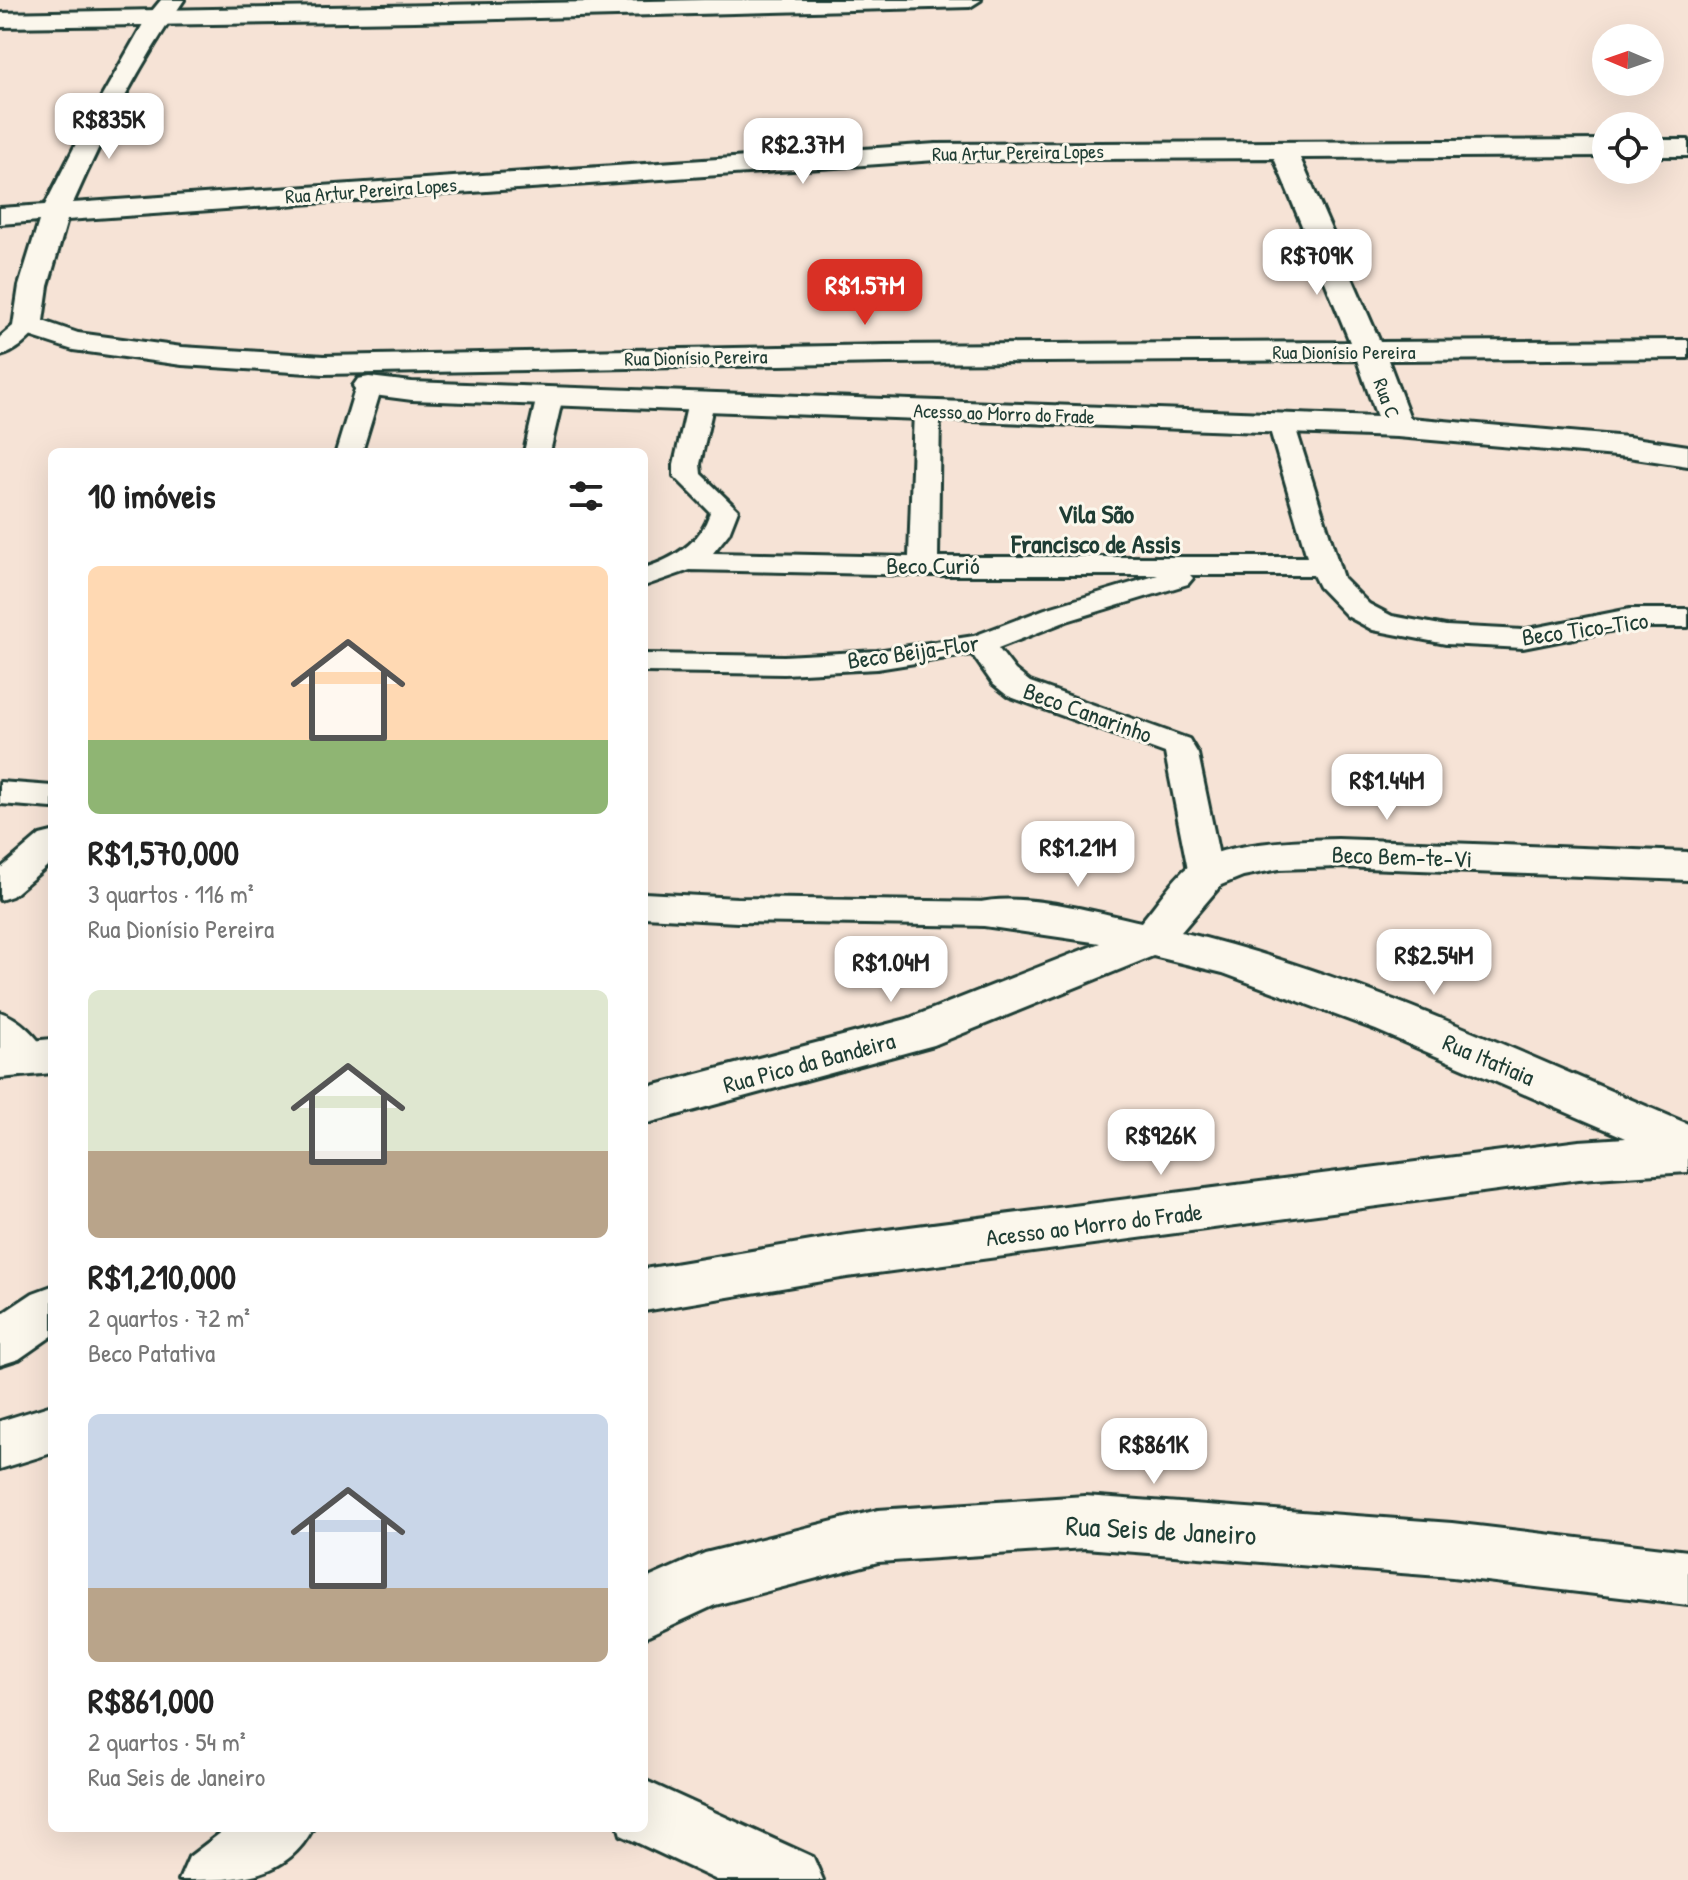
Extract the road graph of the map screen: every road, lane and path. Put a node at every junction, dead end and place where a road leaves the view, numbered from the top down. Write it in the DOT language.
graph roads {
  1 [pos="547,0"];
  2 [pos="970,0"];
  3 [pos="419,7"];
  4 [pos="165,9"];
  5 [pos="526,11"];
  6 [pos="0,20"];
  7 [pos="1592,148"];
  8 [pos="1664,148"];
  9 [pos="1688,148"];
  10 [pos="1283,149"];
  11 [pos="54,212"];
  12 [pos="0,216"];
  13 [pos="28,326"];
  14 [pos="0,349"];
  15 [pos="1688,349"];
  16 [pos="1369,351"];
  17 [pos="324,365"];
  18 [pos="369,386"];
  19 [pos="550,396"];
  20 [pos="701,402"];
  21 [pos="927,410"];
  22 [pos="1281,423"];
  23 [pos="1397,427"];
  24 [pos="350,448"];
  25 [pos="538,448"];
  26 [pos="1688,456"];
  27 [pos="687,561"];
  28 [pos="923,566"];
  29 [pos="1218,566"];
  30 [pos="1322,566"];
  31 [pos="648,576"];
  32 [pos="1688,618"];
  33 [pos="980,644"];
  34 [pos="648,663"];
  35 [pos="0,793"];
  36 [pos="48,797"];
  37 [pos="48,846"];
  38 [pos="1688,866"];
  39 [pos="1206,875"];
  40 [pos="0,888"];
  41 [pos="648,905"];
  42 [pos="992,914"];
  43 [pos="1150,940"];
  44 [pos="648,1105"];
  45 [pos="1688,1144"];
  46 [pos="1688,1153"];
  47 [pos="648,1289"];
  48 [pos="48,1311"];
  49 [pos="0,1343"];
  50 [pos="48,1430"];
  51 [pos="0,1445"];
  52 [pos="1688,1578"];
  53 [pos="648,1608"];
  54 [pos="648,1814"];
  55 [pos="276,1832"];
  56 [pos="212,1880"];
  57 [pos="790,1880"];
  1 -- 5 [label="street"];
  2 -- 5 [label="street"];
  3 -- 4 [label="street"];
  3 -- 5 [label="street"];
  4 -- 6 [label="street"];
  4 -- 11 [label="street"];
  7 -- 10 [label="street, Rua Artur Pereira Lopes"];
  8 -- 9 [label="street"];
  10 -- 11 [label="street, Rua Artur Pereira Lopes"];
  10 -- 16 [label="street, Rua C"];
  11 -- 12 [label="street, Rua Artur Pereira Lopes"];
  11 -- 13 [label="street"];
  13 -- 14 [label="lane"];
  13 -- 17 [label="street, Rua Dionísio Pereira"];
  15 -- 16 [label="street, Rua Dionísio Pereira"];
  16 -- 17 [label="street, Rua Dionísio Pereira"];
  16 -- 23 [label="street, Rua C"];
  17 -- 18 [label="street, Acesso ao Morro do Frade"];
  18 -- 19 [label="street, Acesso ao Morro do Frade"];
  18 -- 24 [label="lane"];
  19 -- 20 [label="street, Acesso ao Morro do Frade"];
  19 -- 25 [label="lane"];
  20 -- 21 [label="street, Acesso ao Morro do Frade"];
  20 -- 27 [label="lane"];
  21 -- 22 [label="street, Acesso ao Morro do Frade"];
  21 -- 28 [label="lane"];
  22 -- 23 [label="street, Acesso ao Morro do Frade"];
  22 -- 30 [label="lane, Beco Tico-Tico"];
  23 -- 26 [label="street, Acesso ao Morro do Frade"];
  27 -- 28 [label="lane, Beco Curió"];
  27 -- 31 [label="lane"];
  28 -- 29 [label="lane, Beco Curió"];
  29 -- 30 [label="lane, Beco Curió"];
  29 -- 33 [label="lane, Beco Beija-Flor"];
  30 -- 32 [label="lane, Beco Tico-Tico"];
  33 -- 34 [label="lane, Beco Beija-Flor"];
  33 -- 39 [label="lane, Beco Canarinho"];
  35 -- 36 [label="lane"];
  37 -- 40 [label="lane"];
  38 -- 39 [label="street, Beco Bem-te-Vi"];
  39 -- 43 [label="street"];
  41 -- 42 [label="lane"];
  42 -- 43 [label="street, Rua Itatiaia"];
  43 -- 44 [label="street, Rua Pico da Bandeira"];
  43 -- 45 [label="street, Rua Itatiaia"];
  46 -- 47 [label="street, Acesso ao Morro do Frade"];
  48 -- 49 [label="street"];
  50 -- 51 [label="street"];
  52 -- 53 [label="street, Rua Seis de Janeiro"];
  54 -- 57 [label="street"];
  55 -- 56 [label="street"];
}
